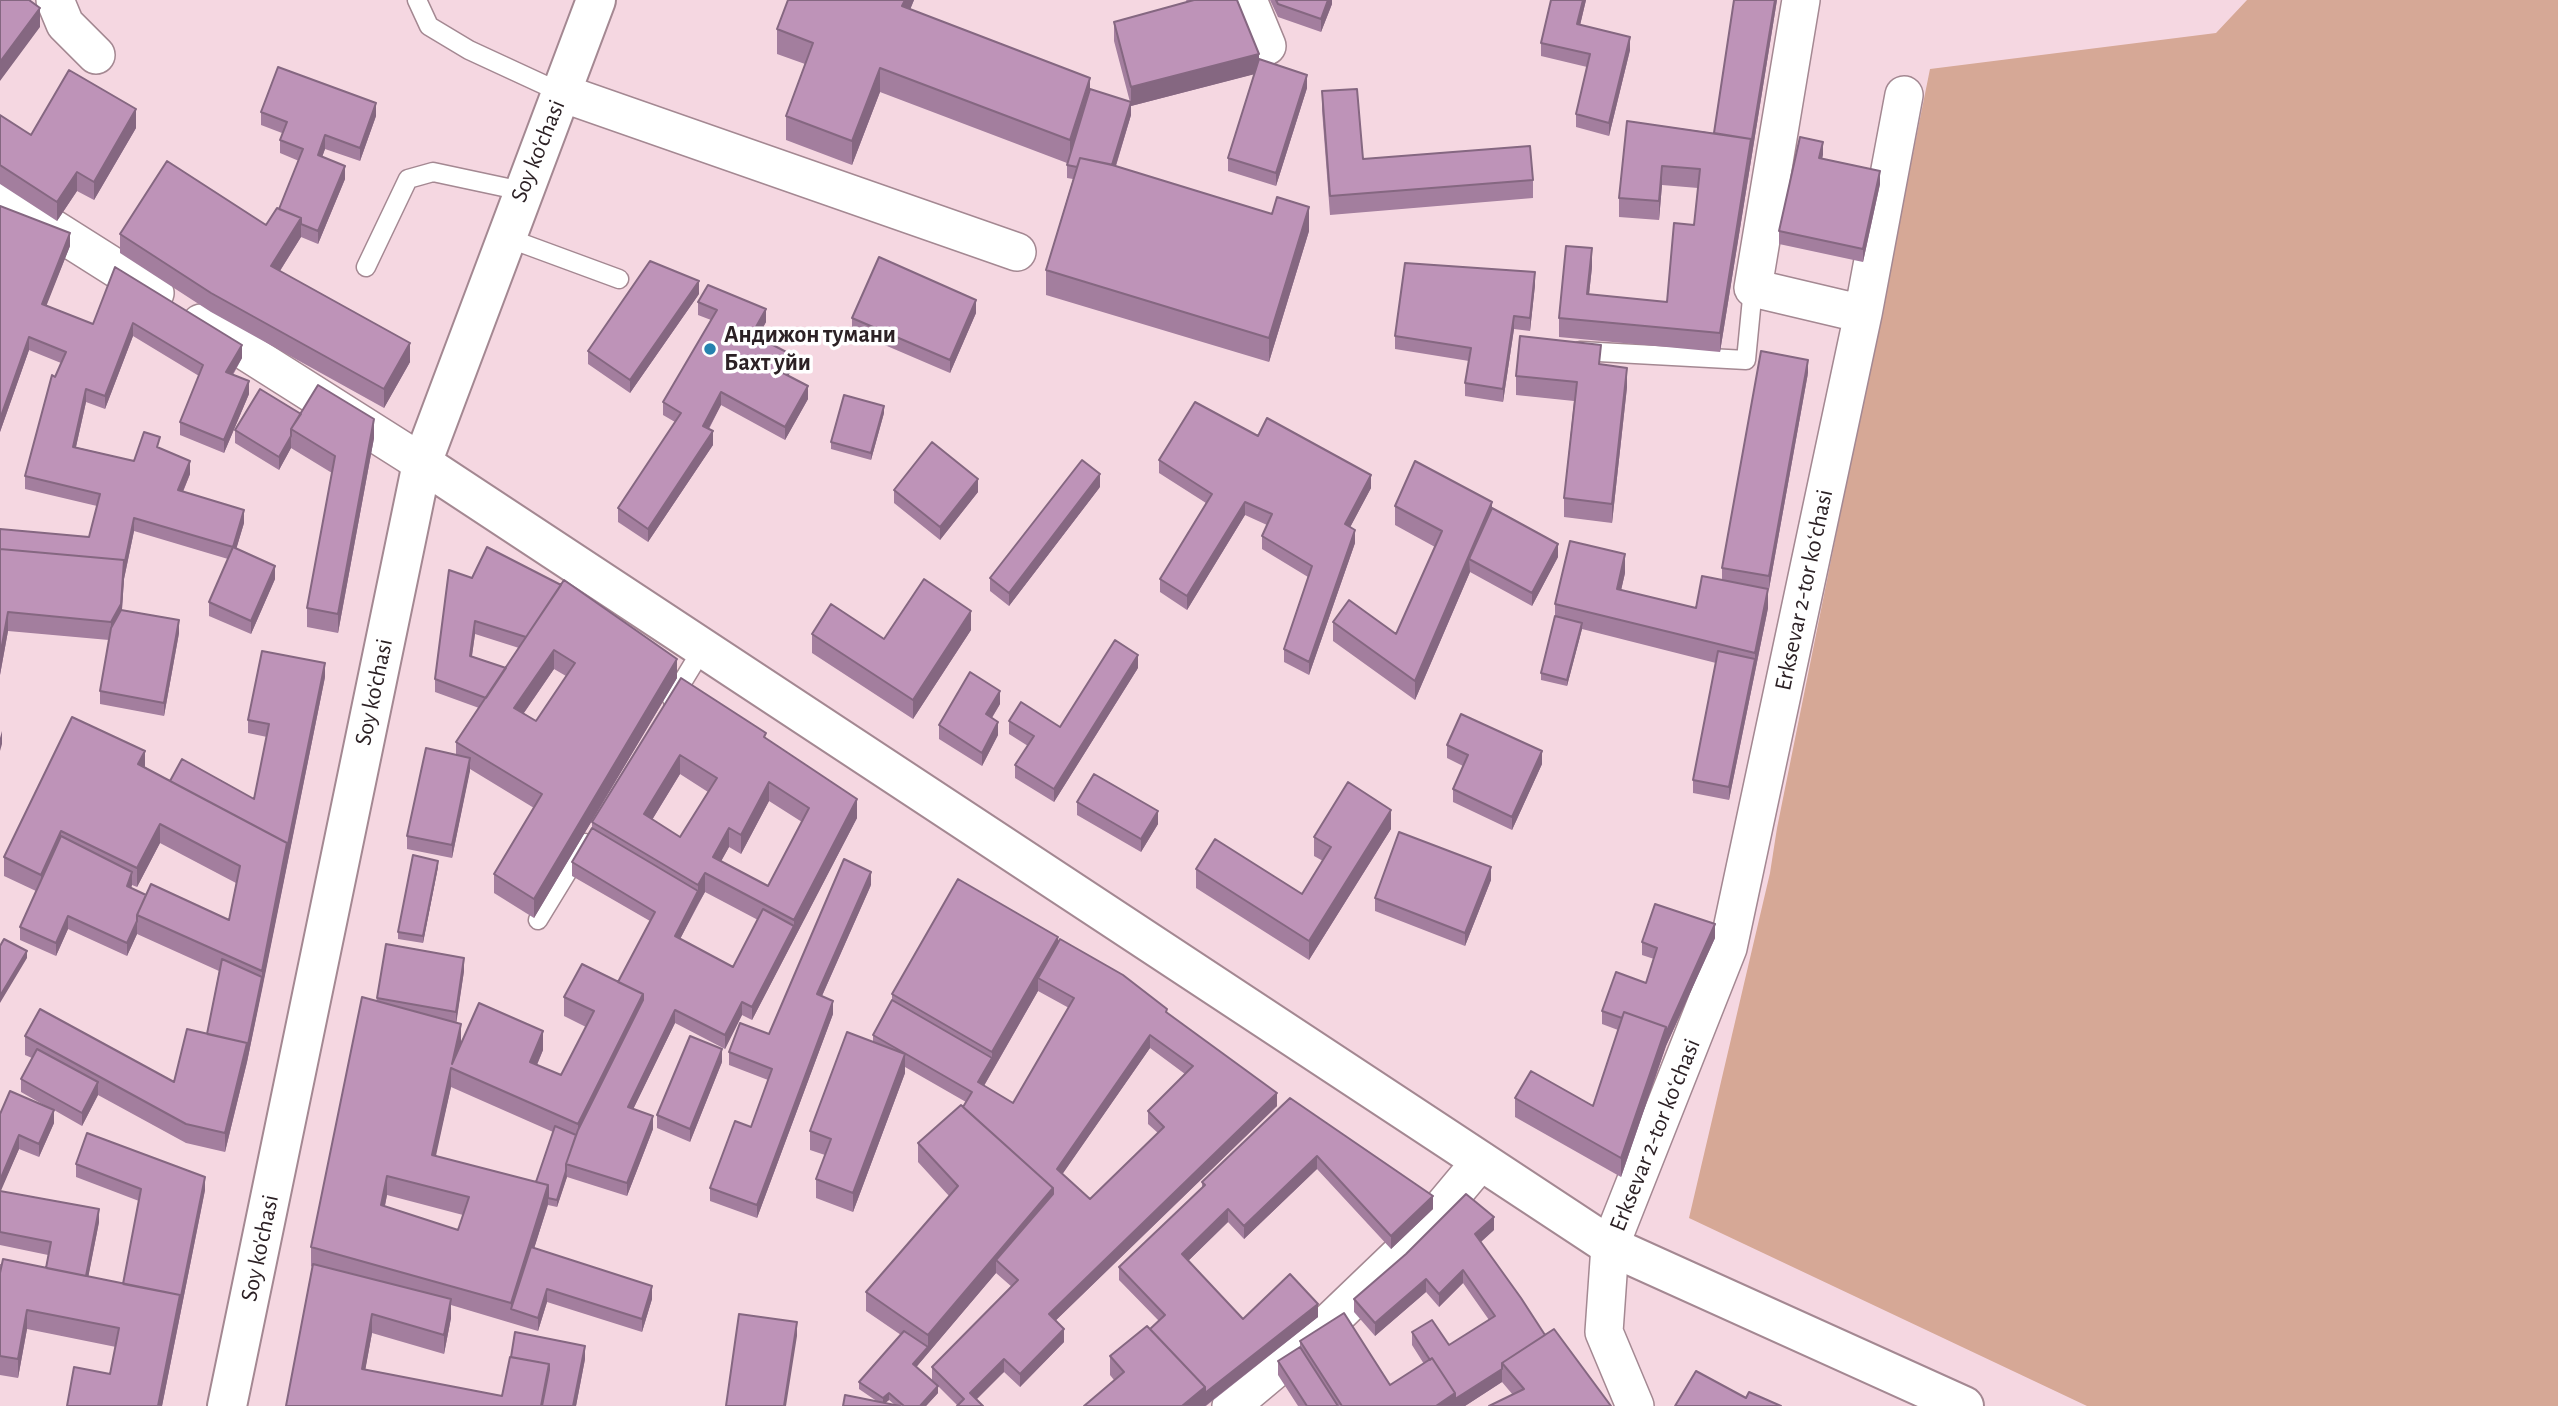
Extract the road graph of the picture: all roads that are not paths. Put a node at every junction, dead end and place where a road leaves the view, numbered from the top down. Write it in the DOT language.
graph roads {
  1 [pos="55,0"];
  2 [pos="417,0"];
  3 [pos="596,0"];
  4 [pos="1248,0"];
  5 [pos="1801,0"];
  6 [pos="1267,46"];
  7 [pos="96,55"];
  8 [pos="562,93"];
  9 [pos="1904,95"];
  10 [pos="522,191"];
  11 [pos="0,195"];
  12 [pos="505,237"];
  13 [pos="1017,252"];
  14 [pos="366,267"];
  15 [pos="619,279"];
  16 [pos="1753,288"];
  17 [pos="1863,314"];
  18 [pos="1560,350"];
  19 [pos="422,463"];
  20 [pos="703,648"];
  21 [pos="660,719"];
  22 [pos="596,825"];
  23 [pos="538,920"];
  24 [pos="1481,1161"];
  25 [pos="1610,1246"];
  26 [pos="227,1406"];
  27 [pos="1231,1406"];
  28 [pos="1635,1406"];
  29 [pos="1964,1406"];
  1 -- 7 [label="street"];
  2 -- 8 [label="lane"];
  3 -- 8 [label="main road, Soy ko'chasi"];
  4 -- 6 [label="street"];
  5 -- 16 [label="street"];
  8 -- 10 [label="main road, Soy ko'chasi"];
  8 -- 13 [label="street"];
  9 -- 17 [label="street, Erksevar 2-tor koʻchasi"];
  10 -- 12 [label="main road, Soy ko'chasi"];
  10 -- 14 [label="lane"];
  11 -- 19 [label="street"];
  12 -- 15 [label="lane"];
  12 -- 19 [label="main road, Soy ko'chasi"];
  16 -- 17 [label="street"];
  16 -- 18 [label="lane"];
  17 -- 25 [label="street, Erksevar 2-tor koʻchasi"];
  19 -- 20 [label="main road"];
  19 -- 26 [label="main road, Soy ko'chasi"];
  20 -- 21 [label="lane"];
  20 -- 24 [label="main road"];
  22 -- 23 [label="lane"];
  24 -- 25 [label="main road"];
  24 -- 27 [label="street"];
  25 -- 28 [label="street, Erksevar 2-tor koʻchasi"];
  25 -- 29 [label="main road"];
}
